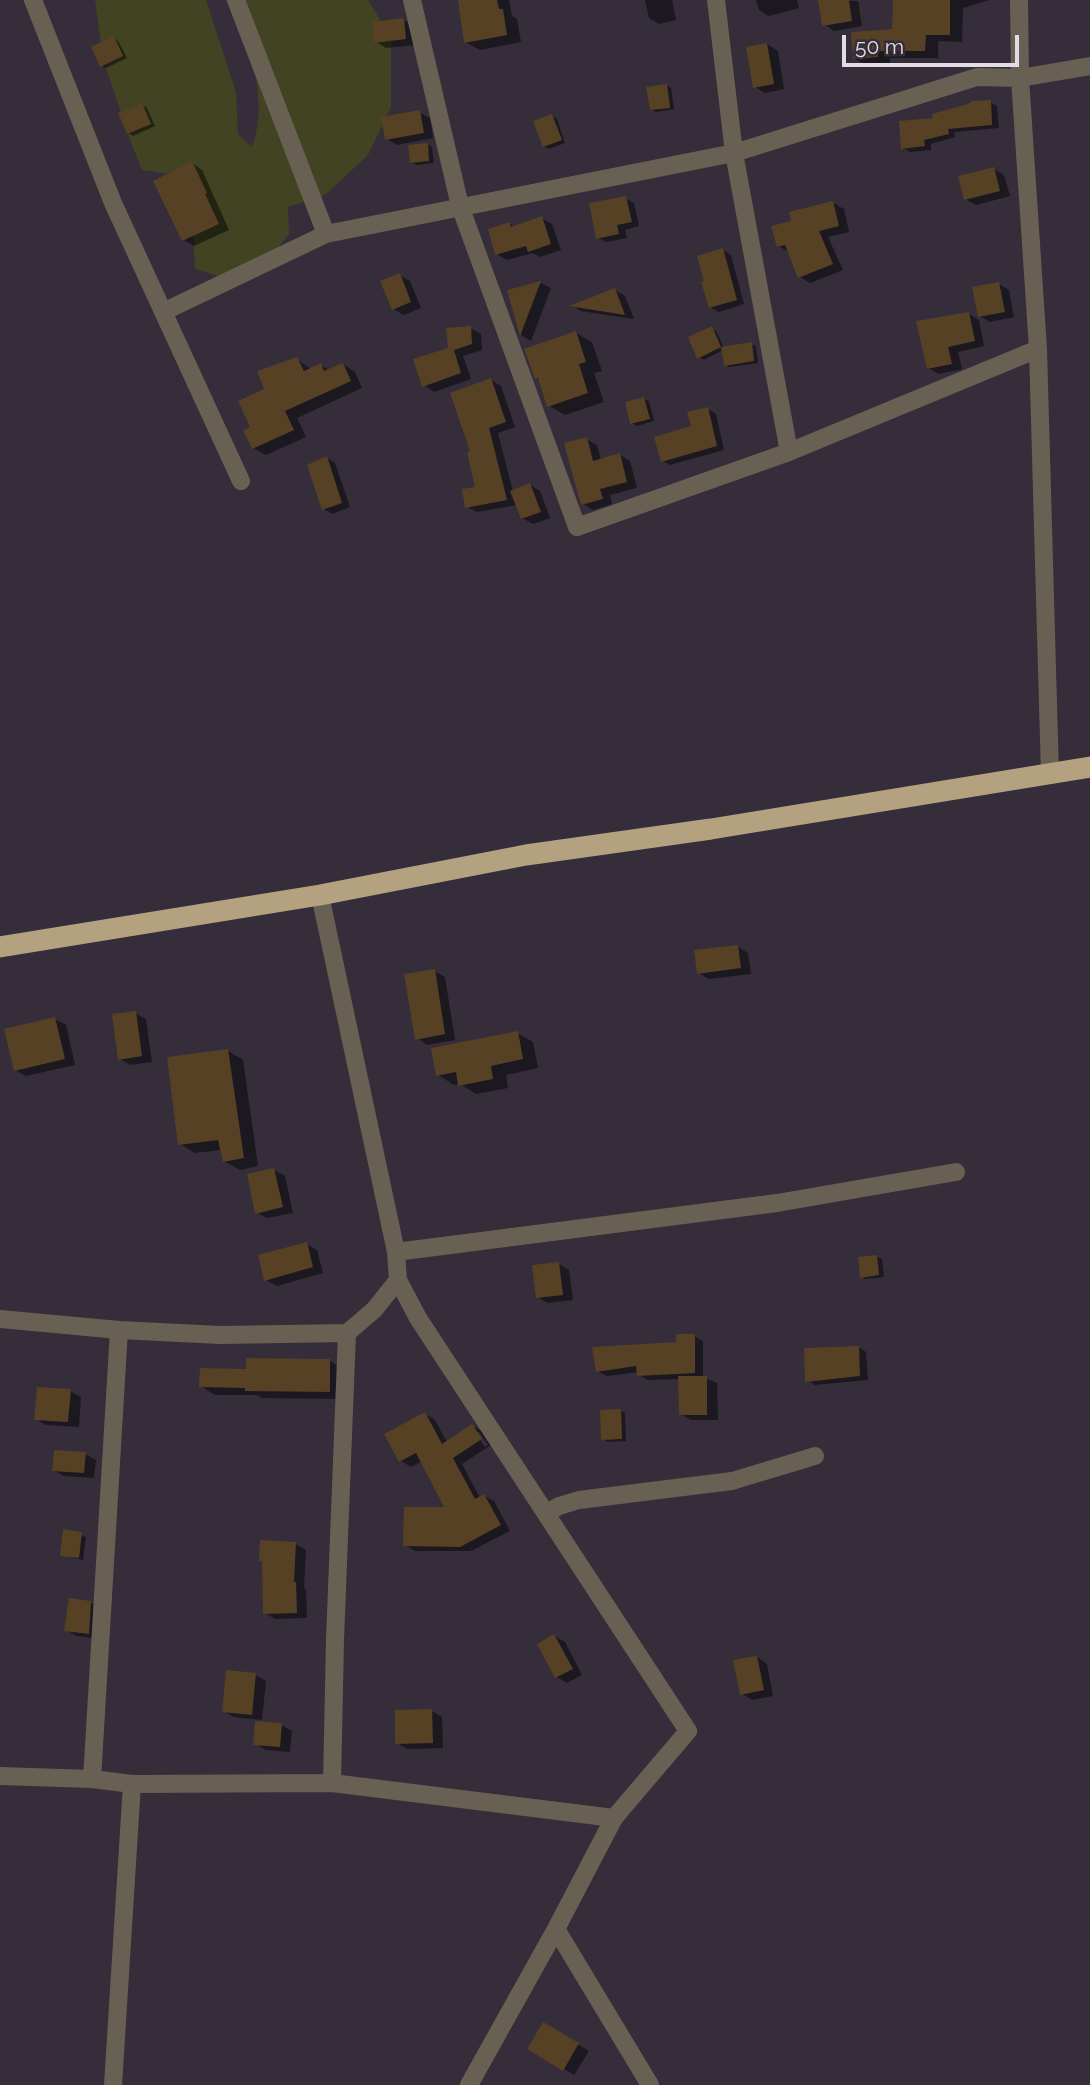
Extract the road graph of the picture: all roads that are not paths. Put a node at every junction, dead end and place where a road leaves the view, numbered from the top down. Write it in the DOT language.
graph roads {
  1 [pos="33,0"];
  2 [pos="236,0"];
  3 [pos="412,0"];
  4 [pos="716,0"];
  5 [pos="1019,0"];
  6 [pos="1090,66"];
  7 [pos="1020,78"];
  8 [pos="734,153"];
  9 [pos="460,206"];
  10 [pos="326,234"];
  11 [pos="163,312"];
  12 [pos="1038,349"];
  13 [pos="789,452"];
  14 [pos="241,481"];
  15 [pos="1090,767"];
  16 [pos="1050,775"];
  17 [pos="320,895"];
  18 [pos="0,947"];
  19 [pos="956,1172"];
  20 [pos="396,1252"];
  21 [pos="398,1280"];
  22 [pos="0,1319"];
  23 [pos="119,1330"];
  24 [pos="347,1333"];
  25 [pos="815,1456"];
  26 [pos="547,1513"];
  27 [pos="0,1776"];
  28 [pos="92,1779"];
  29 [pos="332,1783"];
  30 [pos="132,1784"];
  31 [pos="614,1818"];
  32 [pos="556,1929"];
  33 [pos="113,2085"];
  34 [pos="469,2085"];
  35 [pos="650,2085"];
  1 -- 11 [label="street"];
  2 -- 10 [label="street"];
  3 -- 9 [label="street"];
  4 -- 8 [label="street"];
  5 -- 7 [label="street"];
  6 -- 7 [label="street"];
  7 -- 8 [label="street"];
  7 -- 12 [label="street"];
  8 -- 9 [label="street"];
  8 -- 13 [label="street"];
  9 -- 10 [label="street"];
  9 -- 13 [label="street"];
  10 -- 11 [label="street"];
  11 -- 14 [label="street"];
  12 -- 13 [label="street"];
  12 -- 16 [label="street"];
  15 -- 16 [label="highway"];
  16 -- 17 [label="highway"];
  17 -- 18 [label="highway"];
  17 -- 20 [label="street"];
  19 -- 20 [label="street"];
  20 -- 21 [label="street"];
  21 -- 24 [label="street"];
  21 -- 26 [label="street"];
  22 -- 23 [label="street"];
  23 -- 24 [label="street"];
  23 -- 28 [label="street"];
  24 -- 29 [label="street"];
  25 -- 26 [label="street"];
  26 -- 31 [label="street"];
  27 -- 28 [label="street"];
  28 -- 30 [label="street"];
  29 -- 30 [label="street"];
  29 -- 31 [label="street"];
  30 -- 33 [label="street"];
  31 -- 32 [label="street"];
  32 -- 34 [label="street"];
  32 -- 35 [label="street"];
}
